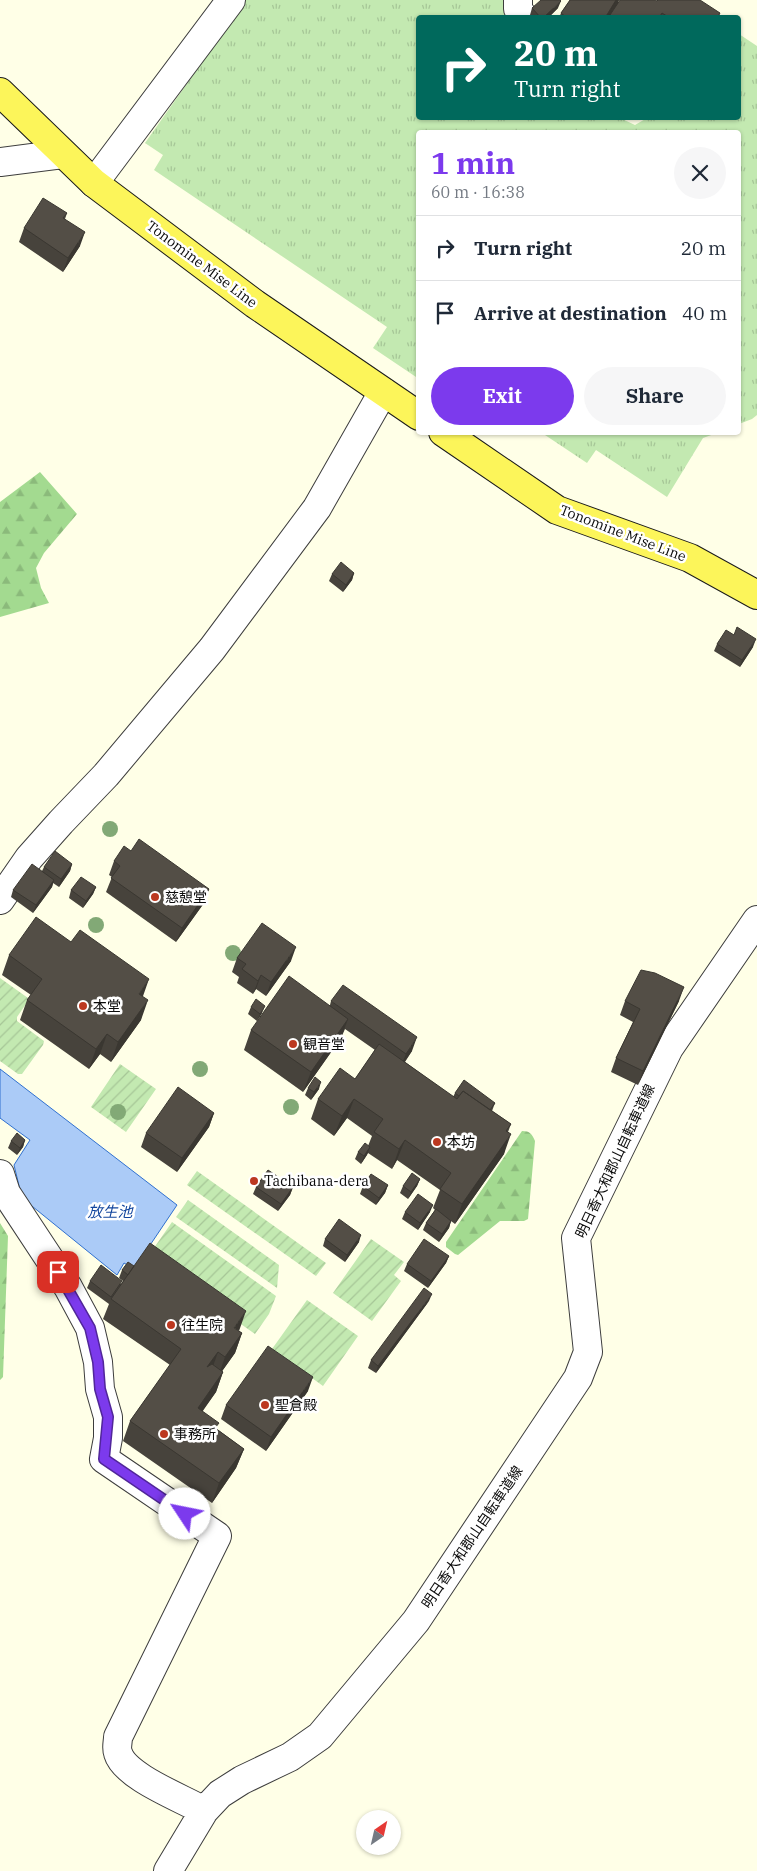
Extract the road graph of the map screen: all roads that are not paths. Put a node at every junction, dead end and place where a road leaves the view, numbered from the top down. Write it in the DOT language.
graph roads {
  1 [pos="231,0"];
  2 [pos="518,0"];
  3 [pos="522,15"];
  4 [pos="0,92"];
  5 [pos="63,154"];
  6 [pos="0,162"];
  7 [pos="94,183"];
  8 [pos="383,392"];
  9 [pos="416,414"];
  10 [pos="447,435"];
  11 [pos="757,595"];
  12 [pos="0,900"];
  13 [pos="757,920"];
  14 [pos="0,1174"];
  15 [pos="204,1811"];
  16 [pos="168,1871"];
  1 -- 7 [label="street"];
  2 -- 3 [label="street"];
  4 -- 5 [label="main road, Tonomine Mise Line"];
  5 -- 6 [label="street"];
  5 -- 7 [label="main road, Tonomine Mise Line"];
  7 -- 8 [label="main road, Tonomine Mise Line"];
  8 -- 9 [label="main road, Tonomine Mise Line"];
  8 -- 12 [label="street"];
  10 -- 11 [label="main road, Tonomine Mise Line"];
  13 -- 15 [label="street, 明日香大和郡山自転車道線"];
  14 -- 15 [label="street"];
  15 -- 16 [label="street, 明日香大和郡山自転車道線"];
}
